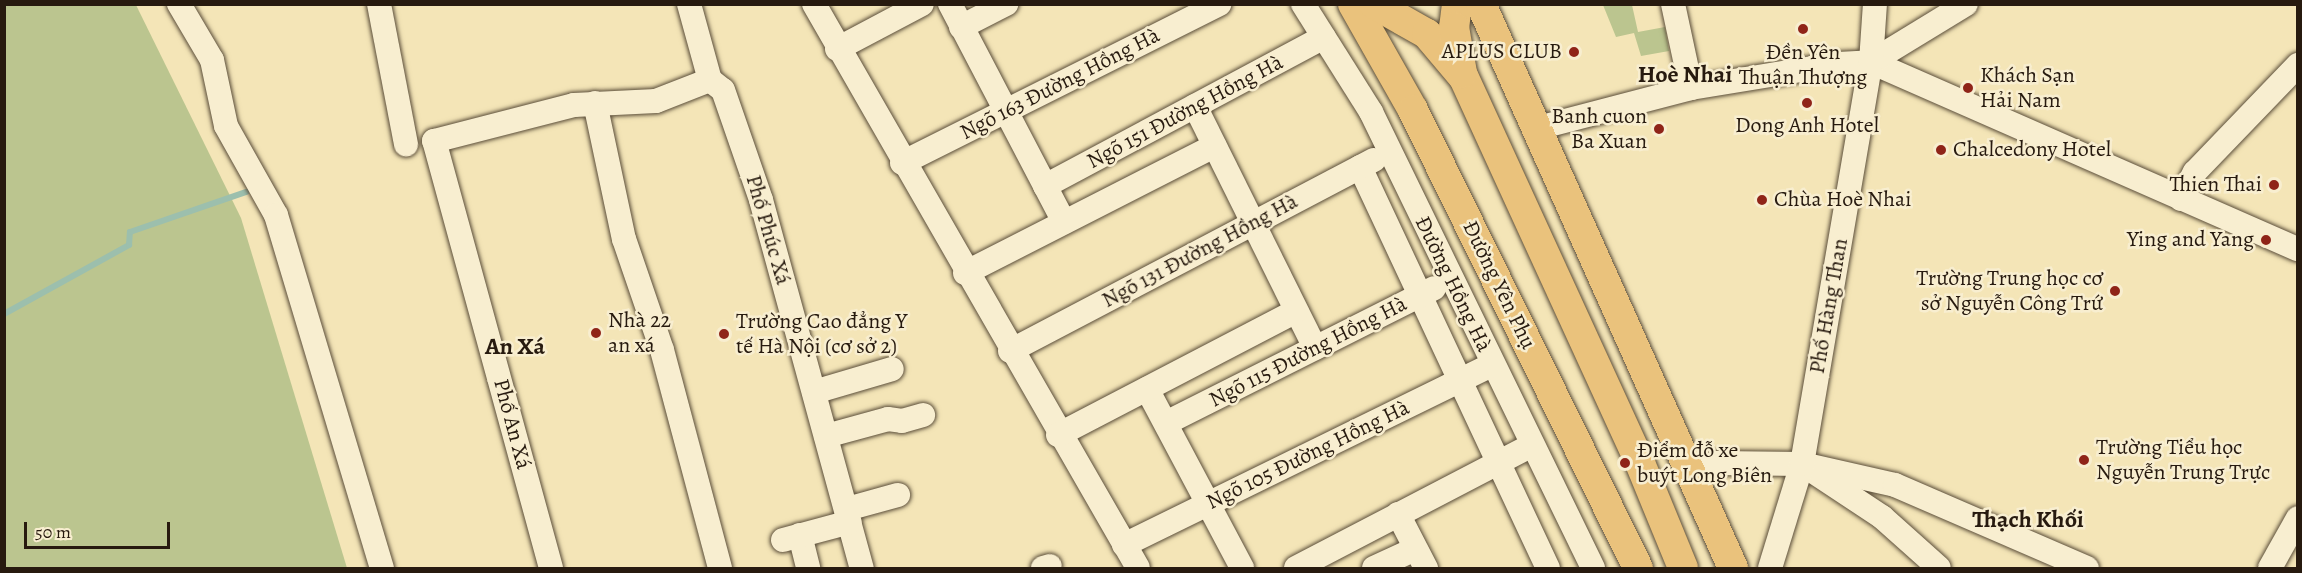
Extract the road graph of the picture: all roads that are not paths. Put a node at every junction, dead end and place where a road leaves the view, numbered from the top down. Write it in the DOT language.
graph roads {
  1 [pos="179,4"];
  2 [pos="379,4"];
  3 [pos="689,4"];
  4 [pos="814,4"];
  5 [pos="922,4"];
  6 [pos="950,4"];
  7 [pos="1006,4"];
  8 [pos="1219,4"];
  9 [pos="1303,4"];
  10 [pos="1353,4"];
  11 [pos="1374,4"];
  12 [pos="1457,4"];
  13 [pos="1481,4"];
  14 [pos="1673,4"];
  15 [pos="1875,4"];
  16 [pos="1966,4"];
  17 [pos="961,27"];
  18 [pos="1324,37"];
  19 [pos="837,49"];
  20 [pos="1871,62"];
  21 [pos="2298,65"];
  22 [pos="1464,78"];
  23 [pos="710,80"];
  24 [pos="1691,88"];
  25 [pos="595,103"];
  26 [pos="1195,106"];
  27 [pos="1006,112"];
  28 [pos="1534,129"];
  29 [pos="406,144"];
  30 [pos="1214,146"];
  31 [pos="1390,152"];
  32 [pos="902,163"];
  33 [pos="1360,167"];
  34 [pos="1045,186"];
  35 [pos="2181,199"];
  36 [pos="1064,222"];
  37 [pos="1253,224"];
  38 [pos="2298,249"];
  39 [pos="965,273"];
  40 [pos="1450,280"];
  41 [pos="1420,296"];
  42 [pos="1296,311"];
  43 [pos="1315,348"];
  44 [pos="1010,351"];
  45 [pos="1492,365"];
  46 [pos="892,369"];
  47 [pos="1460,380"];
  48 [pos="1147,389"];
  49 [pos="814,392"];
  50 [pos="923,415"];
  51 [pos="1166,423"];
  52 [pos="1058,435"];
  53 [pos="826,436"];
  54 [pos="1532,445"];
  55 [pos="1498,460"];
  56 [pos="1802,464"];
  57 [pos="1689,474"];
  58 [pos="1895,485"];
  59 [pos="898,495"];
  60 [pos="1209,503"];
  61 [pos="1398,514"];
  62 [pos="848,516"];
  63 [pos="1882,517"];
  64 [pos="2298,518"];
  65 [pos="1124,544"];
  66 [pos="1421,559"];
  67 [pos="382,568"];
  68 [pos="551,568"];
  69 [pos="720,568"];
  70 [pos="808,568"];
  71 [pos="862,568"];
  72 [pos="1138,568"];
  73 [pos="1242,568"];
  74 [pos="1296,568"];
  75 [pos="1374,568"];
  76 [pos="1548,568"];
  77 [pos="1593,568"];
  78 [pos="1638,568"];
  79 [pos="1683,568"];
  80 [pos="1733,568"];
  81 [pos="1770,568"];
  82 [pos="1939,568"];
  83 [pos="2087,568"];
  84 [pos="2270,568"];
  1 -- 67 [label="street"];
  2 -- 29 [label="street"];
  3 -- 23 [label="street, Phố Phúc Xá"];
  4 -- 19 [label="street"];
  5 -- 19 [label="street"];
  6 -- 17 [label="street"];
  7 -- 17 [label="street"];
  8 -- 27 [label="street, Ngõ 163 Đường Hồng Hà"];
  9 -- 18 [label="street, Đường Hồng Hà"];
  10 -- 78 [label="main road, Đường Yên Phụ"];
  11 -- 22 [label="main road"];
  12 -- 22 [label="main road"];
  13 -- 28 [label="main road"];
  14 -- 24 [label="street"];
  15 -- 20 [label="street, Phố Hàng Than"];
  16 -- 20 [label="street"];
  17 -- 27 [label="street"];
  18 -- 26 [label="street, Ngõ 151 Đường Hồng Hà"];
  18 -- 31 [label="street, Đường Hồng Hà"];
  19 -- 32 [label="street"];
  20 -- 24 [label="street"];
  20 -- 35 [label="street"];
  20 -- 56 [label="street, Phố Hàng Than"];
  21 -- 35 [label="street"];
  22 -- 79 [label="main road"];
  23 -- 25 [label="street"];
  23 -- 49 [label="street, Phố Phúc Xá"];
  24 -- 28 [label="street"];
  25 -- 68 [label="street, Phố An Xá"];
  25 -- 69 [label="street"];
  26 -- 30 [label="street"];
  26 -- 34 [label="street, Ngõ 151 Đường Hồng Hà"];
  27 -- 32 [label="street, Ngõ 163 Đường Hồng Hà"];
  27 -- 34 [label="street"];
  28 -- 57 [label="main road"];
  30 -- 36 [label="street"];
  30 -- 37 [label="street"];
  31 -- 33 [label="street, Ngõ 131 Đường Hồng Hà"];
  31 -- 40 [label="street, Đường Hồng Hà"];
  32 -- 39 [label="street"];
  33 -- 37 [label="street, Ngõ 131 Đường Hồng Hà"];
  33 -- 41 [label="street, Đường Hồng Hà"];
  34 -- 36 [label="street"];
  35 -- 38 [label="street"];
  36 -- 39 [label="street"];
  37 -- 42 [label="street"];
  37 -- 44 [label="street, Ngõ 131 Đường Hồng Hà"];
  39 -- 44 [label="street"];
  40 -- 41 [label="street, Ngõ 115 Đường Hồng Hà"];
  40 -- 45 [label="street, Đường Hồng Hà"];
  41 -- 43 [label="street, Ngõ 115 Đường Hồng Hà"];
  41 -- 47 [label="street, Đường Hồng Hà"];
  42 -- 43 [label="street"];
  42 -- 48 [label="street, Ngõ 115 Đường Hồng Hà"];
  43 -- 51 [label="street, Ngõ 115 Đường Hồng Hà"];
  44 -- 52 [label="street"];
  45 -- 47 [label="street, Ngõ 105 Đường Hồng Hà"];
  45 -- 54 [label="street, Đường Hồng Hà"];
  46 -- 49 [label="street"];
  47 -- 55 [label="street, Đường Hồng Hà"];
  47 -- 60 [label="street, Ngõ 105 Đường Hồng Hà"];
  48 -- 51 [label="street"];
  48 -- 52 [label="street, Ngõ 115 Đường Hồng Hà"];
  49 -- 53 [label="street, Phố Phúc Xá"];
  50 -- 53 [label="street"];
  51 -- 60 [label="street"];
  52 -- 65 [label="street"];
  53 -- 62 [label="street, Phố Phúc Xá"];
  54 -- 55 [label="street"];
  54 -- 77 [label="street, Đường Hồng Hà"];
  55 -- 61 [label="street"];
  55 -- 76 [label="street, Đường Hồng Hà"];
  56 -- 57 [label="street"];
  56 -- 58 [label="street"];
  56 -- 63 [label="street"];
  56 -- 81 [label="street, Phố Hàng Than"];
  57 -- 80 [label="main road"];
  58 -- 63 [label="street"];
  58 -- 83 [label="street"];
  59 -- 62 [label="street"];
  60 -- 65 [label="street, Ngõ 105 Đường Hồng Hà"];
  60 -- 73 [label="street"];
  61 -- 66 [label="street"];
  61 -- 74 [label="street"];
  62 -- 70 [label="street"];
  62 -- 71 [label="street, Phố Phúc Xá"];
  63 -- 82 [label="street"];
  64 -- 84 [label="street"];
  65 -- 72 [label="street"];
  66 -- 75 [label="street"];
}
